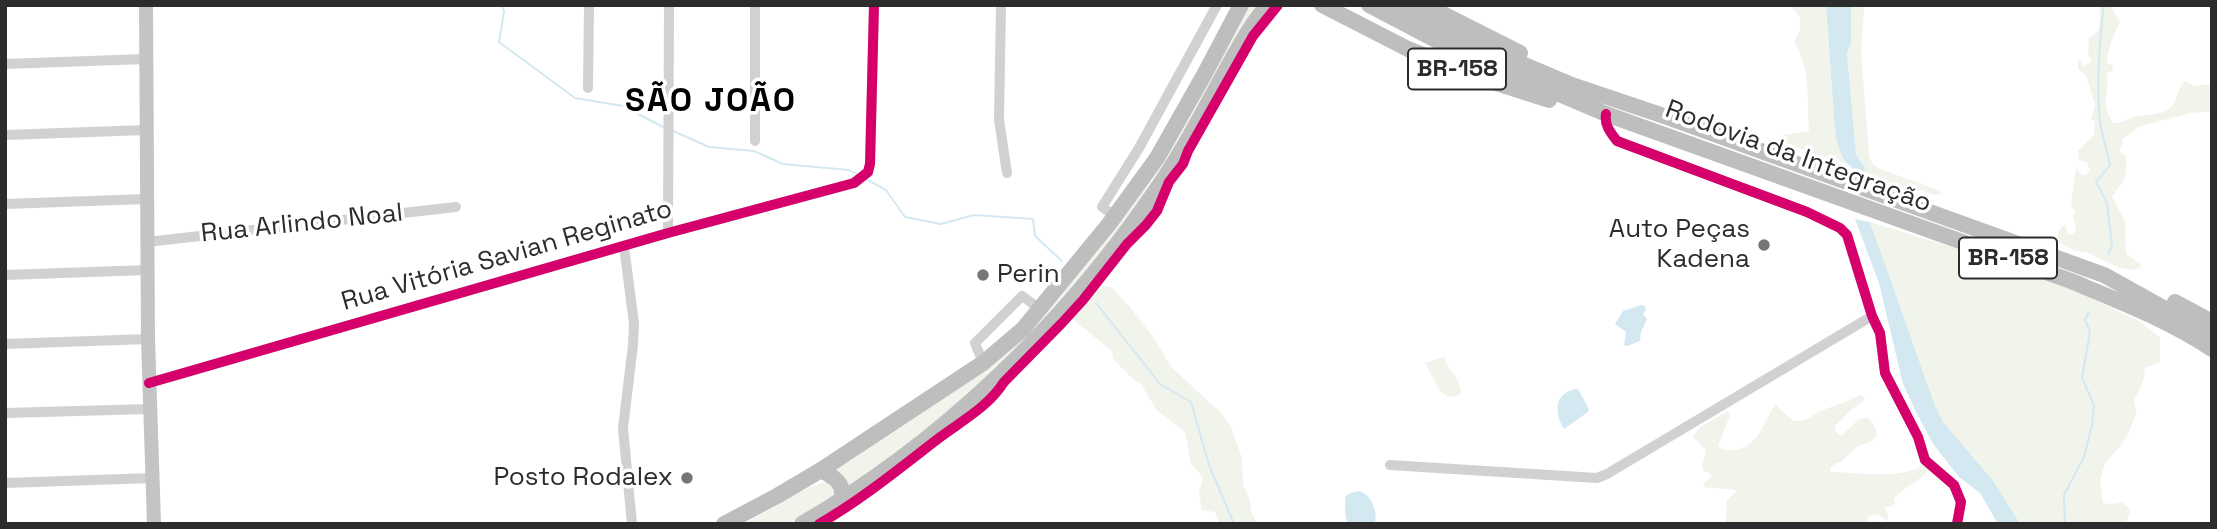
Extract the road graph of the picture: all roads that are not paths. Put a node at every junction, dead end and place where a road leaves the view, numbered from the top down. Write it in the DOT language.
graph roads {
  1 [pos="146,5"];
  2 [pos="589,5"];
  3 [pos="669,5"];
  4 [pos="755,5"];
  5 [pos="874,5"];
  6 [pos="1001,5"];
  7 [pos="1217,5"];
  8 [pos="1241,5"];
  9 [pos="1268,5"];
  10 [pos="1322,5"];
  11 [pos="1369,5"];
  12 [pos="1397,5"];
  13 [pos="1425,5"];
  14 [pos="146,59"];
  15 [pos="5,64"];
  16 [pos="1185,66"];
  17 [pos="1204,75"];
  18 [pos="1572,85"];
  19 [pos="588,88"];
  20 [pos="1603,113"];
  21 [pos="146,130"];
  22 [pos="5,135"];
  23 [pos="755,141"];
  24 [pos="1139,148"];
  25 [pos="1157,158"];
  26 [pos="1007,173"];
  27 [pos="147,199"];
  28 [pos="5,204"];
  29 [pos="456,207"];
  30 [pos="1115,216"];
  31 [pos="668,233"];
  32 [pos="147,242"];
  33 [pos="624,246"];
  34 [pos="147,270"];
  35 [pos="5,275"];
  36 [pos="2104,275"];
  37 [pos="1040,309"];
  38 [pos="1872,316"];
  39 [pos="2212,322"];
  40 [pos="2212,335"];
  41 [pos="148,339"];
  42 [pos="5,344"];
  43 [pos="2212,349"];
  44 [pos="984,363"];
  45 [pos="149,383"];
  46 [pos="150,409"];
  47 [pos="5,413"];
  48 [pos="1390,465"];
  49 [pos="821,470"];
  50 [pos="153,478"];
  51 [pos="5,483"];
  52 [pos="841,500"];
  53 [pos="154,524"];
  54 [pos="632,524"];
  55 [pos="724,524"];
  56 [pos="802,524"];
  57 [pos="1957,524"];
  1 -- 14 [label="main road"];
  2 -- 19 [label="street"];
  3 -- 31 [label="street"];
  4 -- 23 [label="street"];
  5 -- 31 [label="street, Rua Vitória Savian Reginato"];
  6 -- 26 [label="street"];
  7 -- 16 [label="street"];
  8 -- 17 [label="highway"];
  9 -- 52 [label="highway"];
  10 -- 20 [label="highway, BR-158"];
  11 -- 20 [label="highway, Rodovia da Integração"];
  12 -- 18 [label="highway, Rodovia da Integração"];
  13 -- 18 [label="highway, BR-158"];
  14 -- 15 [label="street"];
  14 -- 21 [label="main road"];
  16 -- 17 [label="street"];
  16 -- 24 [label="street"];
  17 -- 25 [label="highway"];
  18 -- 36 [label="highway, Rodovia da Integração / BR-158"];
  20 -- 38 [label="street"];
  20 -- 43 [label="highway, Rodovia da Integração / BR-158"];
  21 -- 22 [label="street"];
  21 -- 27 [label="main road"];
  24 -- 25 [label="street"];
  24 -- 30 [label="street"];
  25 -- 30 [label="highway"];
  27 -- 28 [label="street"];
  27 -- 32 [label="main road"];
  29 -- 32 [label="street, Rua Arlindo Noal"];
  30 -- 37 [label="highway"];
  31 -- 33 [label="street, Rua Vitória Savian Reginato"];
  32 -- 34 [label="main road"];
  33 -- 45 [label="street, Rua Vitória Savian Reginato"];
  33 -- 54 [label="street"];
  34 -- 35 [label="street"];
  34 -- 41 [label="main road"];
  36 -- 39 [label="highway"];
  36 -- 40 [label="highway, Rodovia da Integração / BR-158"];
  37 -- 44 [label="highway"];
  37 -- 44 [label="street"];
  38 -- 48 [label="street"];
  38 -- 57 [label="street"];
  41 -- 42 [label="street"];
  41 -- 45 [label="main road"];
  44 -- 49 [label="highway"];
  45 -- 46 [label="main road"];
  46 -- 47 [label="street"];
  46 -- 50 [label="main road"];
  49 -- 52 [label="highway"];
  49 -- 55 [label="highway"];
  50 -- 51 [label="street"];
  50 -- 53 [label="main road"];
  52 -- 56 [label="highway"];
}
